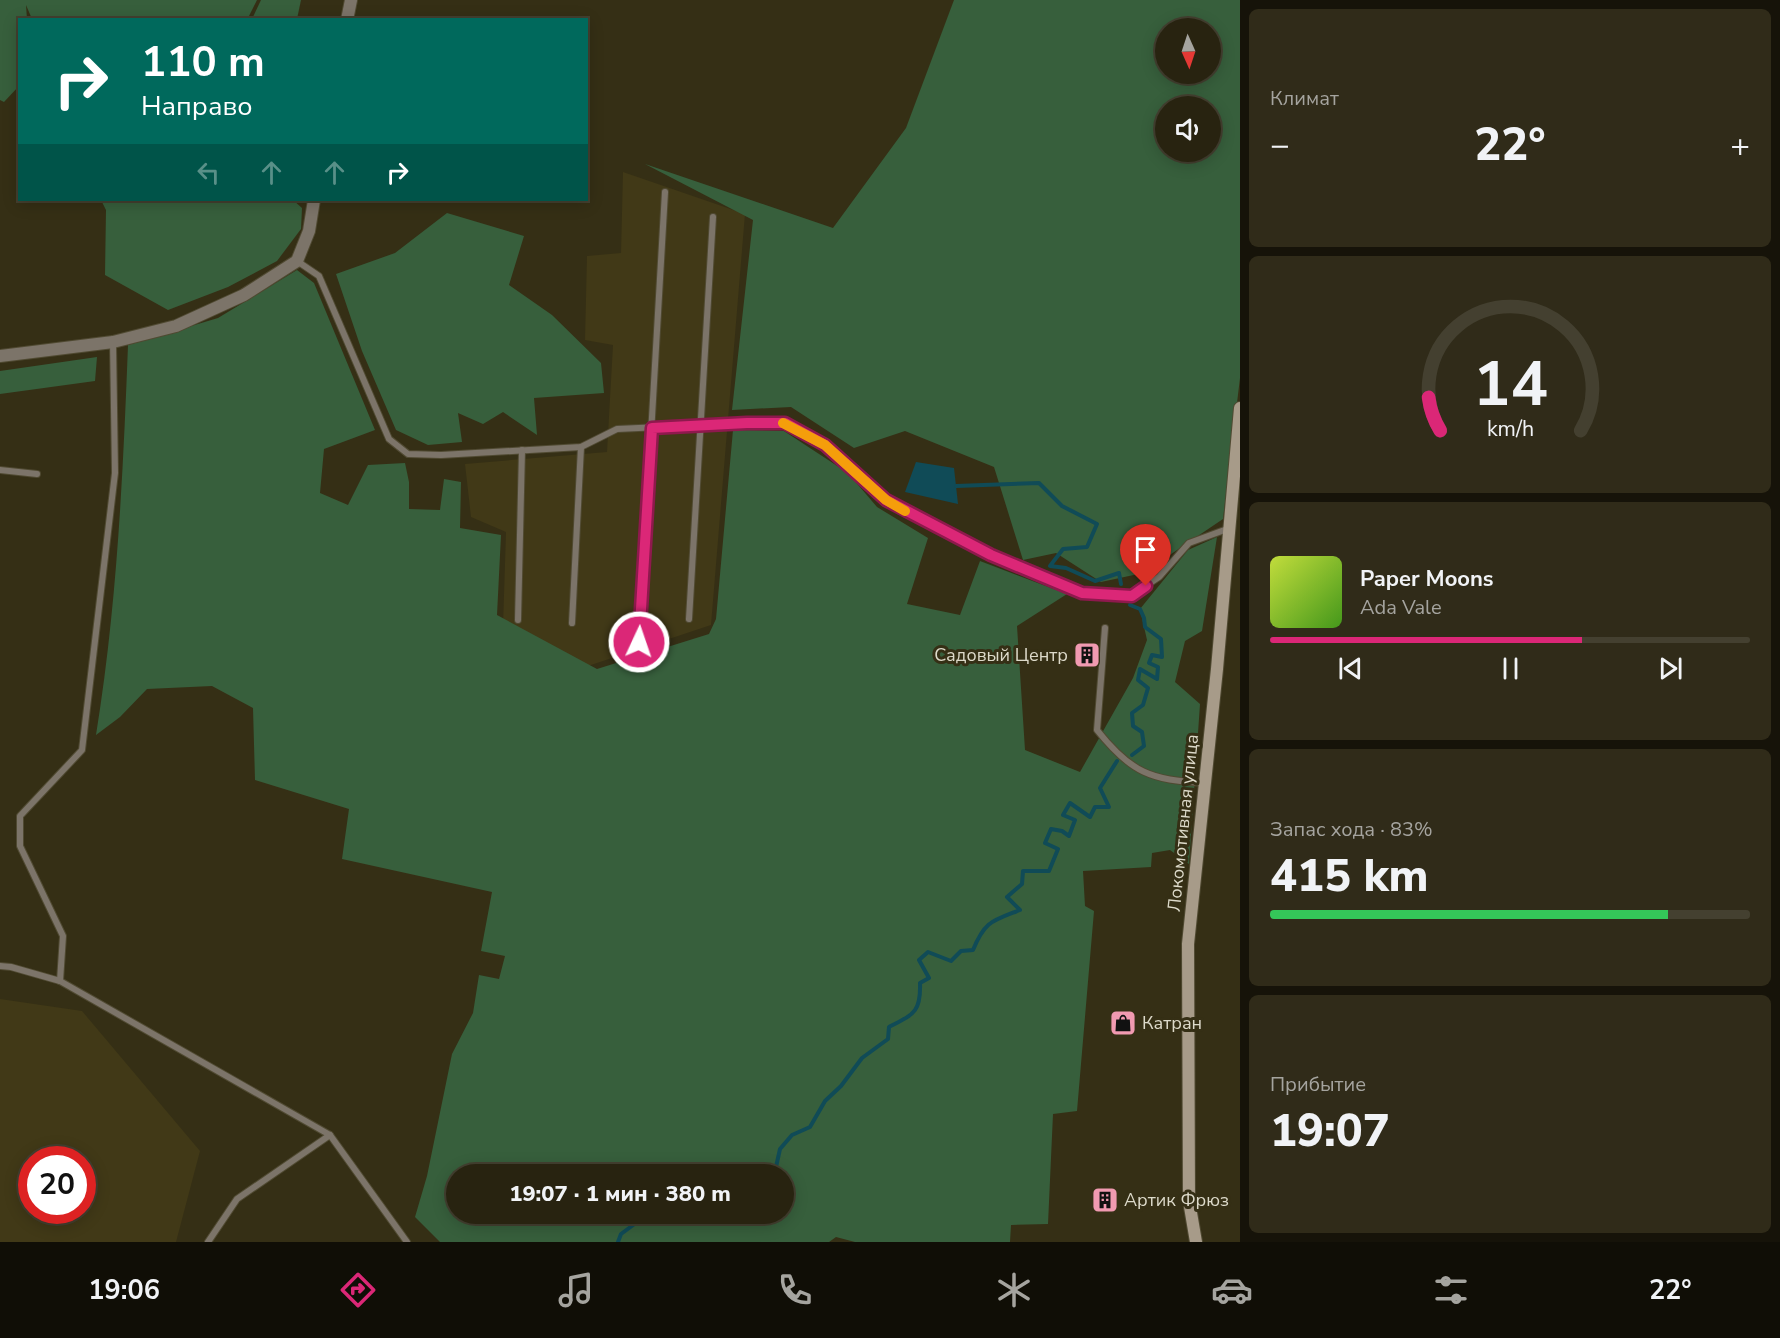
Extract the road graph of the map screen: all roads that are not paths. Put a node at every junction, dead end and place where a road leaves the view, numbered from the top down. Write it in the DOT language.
graph roads {
  1 [pos="351,0"];
  2 [pos="347,18"];
  3 [pos="665,192"];
  4 [pos="314,201"];
  5 [pos="713,217"];
  6 [pos="297,261"];
  7 [pos="113,342"];
  8 [pos="0,356"];
  9 [pos="1240,408"];
  10 [pos="700,425"];
  11 [pos="652,428"];
  12 [pos="580,447"];
  13 [pos="522,450"];
  14 [pos="0,470"];
  15 [pos="37,474"];
  16 [pos="1230,528"];
  17 [pos="689,619"];
  18 [pos="518,620"];
  19 [pos="572,623"];
  20 [pos="1105,628"];
  21 [pos="639,642"];
  22 [pos="1205,783"];
  23 [pos="0,966"];
  24 [pos="60,981"];
  25 [pos="330,1135"];
  26 [pos="208,1242"];
  27 [pos="407,1242"];
  28 [pos="1196,1242"];
  1 -- 2 [label="street"];
  3 -- 11 [label="lane"];
  4 -- 6 [label="street"];
  5 -- 10 [label="lane"];
  6 -- 7 [label="street"];
  6 -- 13 [label="lane"];
  7 -- 8 [label="street"];
  7 -- 24 [label="lane"];
  9 -- 16 [label="street, Локомотивная улица"];
  10 -- 11 [label="lane"];
  10 -- 16 [label="lane"];
  10 -- 17 [label="lane"];
  11 -- 12 [label="lane"];
  11 -- 21 [label="lane"];
  12 -- 13 [label="lane"];
  12 -- 19 [label="lane"];
  13 -- 18 [label="lane"];
  14 -- 15 [label="lane"];
  16 -- 22 [label="street, Локомотивная улица"];
  20 -- 22 [label="lane"];
  22 -- 28 [label="street, Локомотивная улица"];
  23 -- 24 [label="lane"];
  24 -- 25 [label="lane"];
  25 -- 26 [label="lane"];
  25 -- 27 [label="lane"];
}
